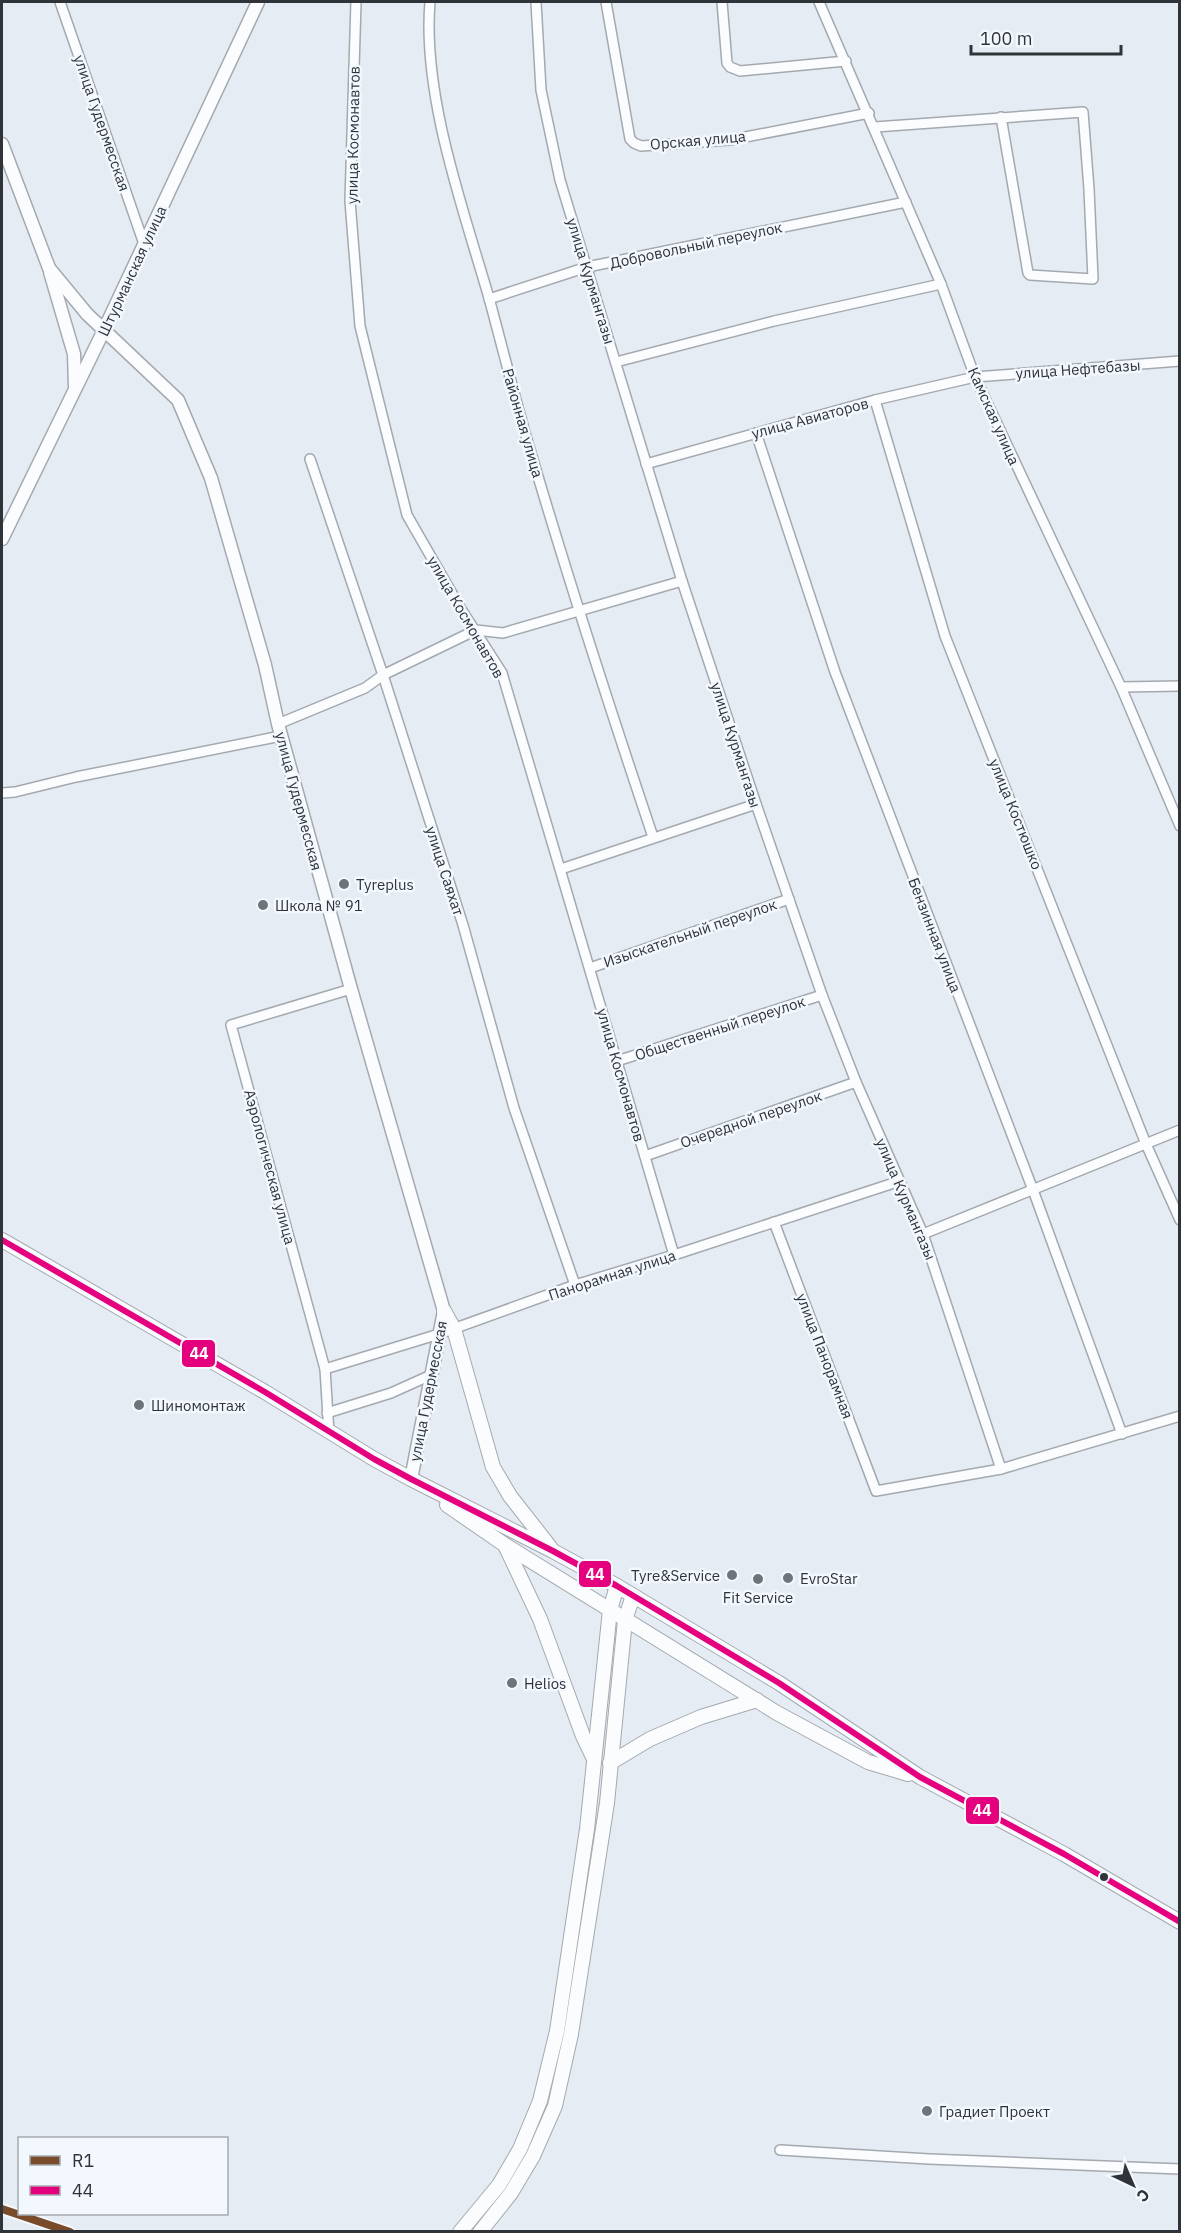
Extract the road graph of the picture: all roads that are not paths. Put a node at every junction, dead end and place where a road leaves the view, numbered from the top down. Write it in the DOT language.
graph roads {
  1 [pos="60,2"];
  2 [pos="258,2"];
  3 [pos="356,2"];
  4 [pos="430,2"];
  5 [pos="536,2"];
  6 [pos="606,2"];
  7 [pos="722,2"];
  8 [pos="819,2"];
  9 [pos="846,61"];
  10 [pos="869,113"];
  11 [pos="1001,117"];
  12 [pos="875,127"];
  13 [pos="2,144"];
  14 [pos="906,202"];
  15 [pos="144,244"];
  16 [pos="48,265"];
  17 [pos="588,267"];
  18 [pos="941,284"];
  19 [pos="489,299"];
  20 [pos="104,330"];
  21 [pos="1179,361"];
  22 [pos="616,362"];
  23 [pos="975,377"];
  24 [pos="75,390"];
  25 [pos="875,400"];
  26 [pos="756,433"];
  27 [pos="310,459"];
  28 [pos="646,464"];
  29 [pos="2,539"];
  30 [pos="682,581"];
  31 [pos="579,610"];
  32 [pos="476,630"];
  33 [pos="383,675"];
  34 [pos="1179,686"];
  35 [pos="1121,687"];
  36 [pos="280,730"];
  37 [pos="2,793"];
  38 [pos="756,804"];
  39 [pos="1179,825"];
  40 [pos="653,837"];
  41 [pos="561,869"];
  42 [pos="789,899"];
  43 [pos="590,968"];
  44 [pos="351,988"];
  45 [pos="822,995"];
  46 [pos="617,1061"];
  47 [pos="856,1082"];
  48 [pos="1179,1130"];
  49 [pos="1146,1144"];
  50 [pos="645,1156"];
  51 [pos="900,1181"];
  52 [pos="1033,1190"];
  53 [pos="1179,1220"];
  54 [pos="774,1222"];
  55 [pos="923,1234"];
  56 [pos="2,1240"];
  57 [pos="674,1255"];
  58 [pos="575,1285"];
  59 [pos="444,1311"];
  60 [pos="454,1329"];
  61 [pos="439,1334"];
  62 [pos="325,1369"];
  63 [pos="431,1375"];
  64 [pos="327,1413"];
  65 [pos="1179,1416"];
  66 [pos="329,1433"];
  67 [pos="1122,1434"];
  68 [pos="1001,1469"];
  69 [pos="411,1479"];
  70 [pos="505,1545"];
  71 [pos="554,1551"];
  72 [pos="617,1586"];
  73 [pos="633,1596"];
  74 [pos="610,1610"];
  75 [pos="625,1620"];
  76 [pos="757,1700"];
  77 [pos="594,1760"];
  78 [pos="610,1763"];
  79 [pos="920,1777"];
  80 [pos="1179,1922"];
  81 [pos="780,2150"];
  82 [pos="1179,2169"];
  83 [pos="460,2232"];
  84 [pos="480,2232"];
  1 -- 15 [label="street, улица Гудермесская"];
  2 -- 15 [label="main road, Штурманская улица"];
  3 -- 32 [label="street, улица Космонавтов"];
  4 -- 19 [label="street, Районная улица"];
  5 -- 17 [label="street, улица Курмангазы"];
  6 -- 10 [label="street, Орская улица"];
  7 -- 9 [label="street"];
  8 -- 9 [label="street, Камская улица"];
  9 -- 10 [label="street, Камская улица"];
  10 -- 12 [label="street, Камская улица"];
  11 -- 11 [label="street"];
  11 -- 12 [label="street"];
  12 -- 14 [label="street, Камская улица"];
  13 -- 16 [label="main road"];
  14 -- 17 [label="street, Добровольный переулок"];
  14 -- 18 [label="street, Камская улица"];
  15 -- 20 [label="main road, Штурманская улица"];
  16 -- 20 [label="main road, улица Гудермесская"];
  16 -- 24 [label="main road"];
  17 -- 19 [label="street, Добровольный переулок"];
  17 -- 22 [label="street, улица Курмангазы"];
  18 -- 22 [label="street"];
  18 -- 23 [label="street, Камская улица"];
  19 -- 31 [label="street, Районная улица"];
  20 -- 24 [label="main road, Штурманская улица"];
  20 -- 36 [label="main road, улица Гудермесская"];
  21 -- 23 [label="street, улица Нефтебазы"];
  22 -- 28 [label="street, улица Курмангазы"];
  23 -- 25 [label="street, улица Авиаторов"];
  23 -- 35 [label="street, Камская улица"];
  24 -- 29 [label="main road, Штурманская улица"];
  25 -- 26 [label="street, улица Авиаторов"];
  25 -- 49 [label="street, улица Костюшко"];
  26 -- 28 [label="street, улица Авиаторов"];
  26 -- 52 [label="street, Бензинная улица"];
  27 -- 33 [label="street, улица Саяхат"];
  28 -- 30 [label="street, улица Курмангазы"];
  30 -- 31 [label="street"];
  30 -- 38 [label="street, улица Курмангазы"];
  31 -- 32 [label="street"];
  31 -- 40 [label="street, Районная улица"];
  32 -- 33 [label="street"];
  32 -- 41 [label="street, улица Космонавтов"];
  33 -- 36 [label="street"];
  33 -- 58 [label="street, улица Саяхат"];
  34 -- 35 [label="street"];
  35 -- 39 [label="street, Камская улица"];
  36 -- 37 [label="street"];
  36 -- 44 [label="main road, улица Гудермесская"];
  38 -- 40 [label="street"];
  38 -- 42 [label="street, улица Курмангазы"];
  40 -- 41 [label="street"];
  41 -- 43 [label="street, улица Космонавтов"];
  42 -- 43 [label="street, Изыскательный переулок"];
  42 -- 45 [label="street, улица Курмангазы"];
  43 -- 46 [label="street, улица Космонавтов"];
  44 -- 59 [label="main road, улица Гудермесская"];
  44 -- 62 [label="street, Аэрологическая улица"];
  45 -- 46 [label="street, Общественный переулок"];
  45 -- 47 [label="street, улица Курмангазы"];
  46 -- 50 [label="street, улица Космонавтов"];
  47 -- 50 [label="street, Очередной переулок"];
  47 -- 51 [label="street, улица Курмангазы"];
  48 -- 49 [label="street"];
  49 -- 52 [label="street"];
  49 -- 53 [label="street, улица Костюшко"];
  50 -- 57 [label="street, улица Космонавтов"];
  51 -- 54 [label="street, Панорамная улица"];
  51 -- 55 [label="street, улица Курмангазы"];
  52 -- 55 [label="street"];
  52 -- 67 [label="street, Бензинная улица"];
  54 -- 57 [label="street, Панорамная улица"];
  54 -- 68 [label="street, улица Панорамная"];
  55 -- 68 [label="street, улица Курмангазы"];
  56 -- 66 [label="main road"];
  57 -- 58 [label="street, Панорамная улица"];
  58 -- 60 [label="street, Панорамная улица"];
  59 -- 60 [label="main road"];
  59 -- 61 [label="main road, улица Гудермесская"];
  60 -- 61 [label="street, Панорамная улица"];
  60 -- 71 [label="main road"];
  61 -- 62 [label="street, Панорамная улица"];
  61 -- 63 [label="main road, улица Гудермесская"];
  62 -- 64 [label="street, Аэрологическая улица"];
  63 -- 64 [label="street"];
  63 -- 69 [label="main road, улица Гудермесская"];
  64 -- 66 [label="street, Аэрологическая улица"];
  65 -- 67 [label="street"];
  66 -- 69 [label="main road"];
  67 -- 68 [label="street"];
  69 -- 70 [label="main road"];
  69 -- 71 [label="main road"];
  70 -- 74 [label="main road"];
  70 -- 77 [label="main road"];
  71 -- 72 [label="main road"];
  72 -- 73 [label="main road"];
  72 -- 74 [label="main road"];
  73 -- 75 [label="main road"];
  73 -- 79 [label="main road"];
  74 -- 75 [label="main road"];
  74 -- 77 [label="main road"];
  75 -- 76 [label="main road"];
  75 -- 78 [label="main road"];
  76 -- 78 [label="main road"];
  76 -- 79 [label="main road"];
  77 -- 83 [label="main road"];
  78 -- 84 [label="main road"];
  79 -- 80 [label="main road"];
  81 -- 82 [label="street"];
}
